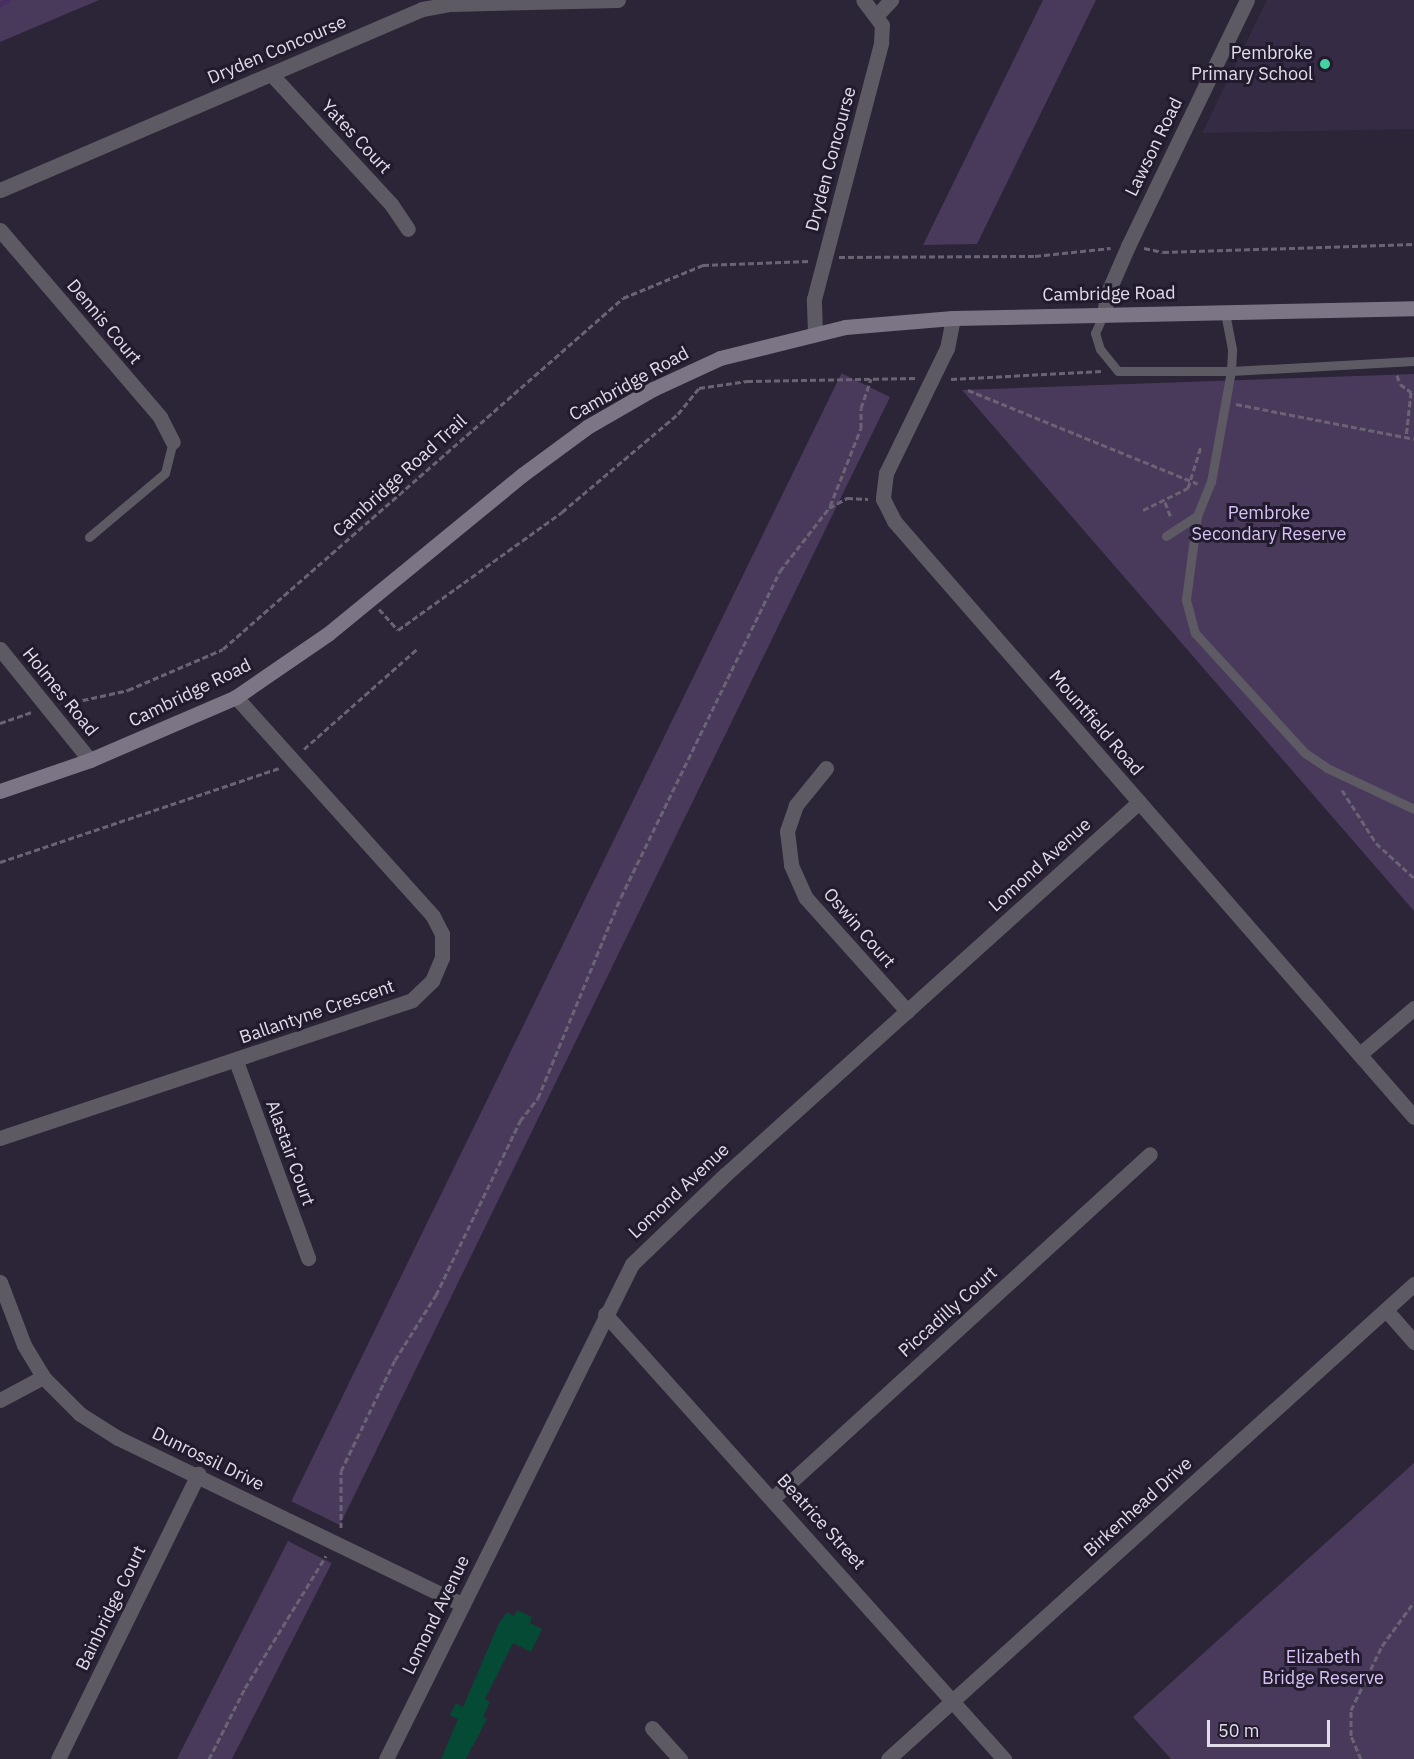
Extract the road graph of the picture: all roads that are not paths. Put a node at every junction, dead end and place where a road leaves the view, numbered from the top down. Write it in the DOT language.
graph roads {
  1 [pos="596,0"];
  2 [pos="618,0"];
  3 [pos="863,0"];
  4 [pos="891,0"];
  5 [pos="1247,0"];
  6 [pos="877,15"];
  7 [pos="271,74"];
  8 [pos="0,190"];
  9 [pos="408,229"];
  10 [pos="0,230"];
  11 [pos="1414,308"];
  12 [pos="1225,312"];
  13 [pos="1104,313"];
  14 [pos="953,318"];
  15 [pos="815,333"];
  16 [pos="1414,361"];
  17 [pos="1231,371"];
  18 [pos="173,442"];
  19 [pos="1197,516"];
  20 [pos="1166,536"];
  21 [pos="89,537"];
  22 [pos="0,649"];
  23 [pos="236,697"];
  24 [pos="90,760"];
  25 [pos="826,768"];
  26 [pos="0,790"];
  27 [pos="1139,802"];
  28 [pos="1414,809"];
  29 [pos="1414,1008"];
  30 [pos="907,1011"];
  31 [pos="1360,1054"];
  32 [pos="236,1061"];
  33 [pos="1414,1117"];
  34 [pos="0,1138"];
  35 [pos="1150,1154"];
  36 [pos="308,1258"];
  37 [pos="0,1282"];
  38 [pos="1414,1284"];
  39 [pos="1386,1310"];
  40 [pos="605,1314"];
  41 [pos="1414,1341"];
  42 [pos="43,1377"];
  43 [pos="0,1400"];
  44 [pos="198,1474"];
  45 [pos="773,1498"];
  46 [pos="463,1605"];
  47 [pos="952,1701"];
  48 [pos="652,1728"];
  49 [pos="58,1759"];
  50 [pos="386,1759"];
  51 [pos="680,1759"];
  52 [pos="888,1759"];
  53 [pos="1004,1759"];
  1 -- 2 [label="street, Dryden Concourse"];
  1 -- 7 [label="street, Dryden Concourse"];
  3 -- 6 [label="street"];
  4 -- 6 [label="street"];
  5 -- 13 [label="street, Lawson Road"];
  6 -- 15 [label="street, Dryden Concourse"];
  7 -- 8 [label="street, Dryden Concourse"];
  7 -- 9 [label="street, Yates Court"];
  10 -- 18 [label="street, Dennis Court"];
  11 -- 12 [label="main road, Cambridge Road"];
  12 -- 13 [label="main road, Cambridge Road"];
  12 -- 17 [label="lane"];
  13 -- 14 [label="main road, Cambridge Road"];
  13 -- 17 [label="lane"];
  14 -- 15 [label="main road, Cambridge Road"];
  14 -- 27 [label="street, Mountfield Road"];
  15 -- 23 [label="main road, Cambridge Road"];
  16 -- 17 [label="lane"];
  17 -- 19 [label="lane"];
  18 -- 21 [label="lane"];
  19 -- 20 [label="lane"];
  19 -- 28 [label="lane"];
  22 -- 24 [label="street, Holmes Road"];
  23 -- 24 [label="main road, Cambridge Road"];
  23 -- 32 [label="street, Ballantyne Crescent"];
  24 -- 26 [label="main road, Cambridge Road"];
  25 -- 30 [label="street, Oswin Court"];
  27 -- 30 [label="street, Lomond Avenue"];
  27 -- 31 [label="street, Mountfield Road"];
  29 -- 31 [label="street"];
  30 -- 40 [label="street, Lomond Avenue"];
  31 -- 33 [label="street, Mountfield Road"];
  32 -- 34 [label="street, Ballantyne Crescent"];
  32 -- 36 [label="street, Alastair Court"];
  35 -- 45 [label="street, Piccadilly Court"];
  37 -- 42 [label="street, Dunrossil Drive"];
  38 -- 39 [label="street, Birkenhead Drive"];
  39 -- 41 [label="street"];
  39 -- 47 [label="street, Birkenhead Drive"];
  40 -- 45 [label="street, Beatrice Street"];
  40 -- 46 [label="street, Lomond Avenue"];
  42 -- 43 [label="street"];
  42 -- 44 [label="street, Dunrossil Drive"];
  44 -- 46 [label="street, Dunrossil Drive"];
  44 -- 49 [label="street, Bainbridge Court"];
  45 -- 47 [label="street, Beatrice Street"];
  46 -- 50 [label="street, Lomond Avenue"];
  47 -- 52 [label="street, Birkenhead Drive"];
  47 -- 53 [label="street, Beatrice Street"];
  48 -- 51 [label="street"];
}
